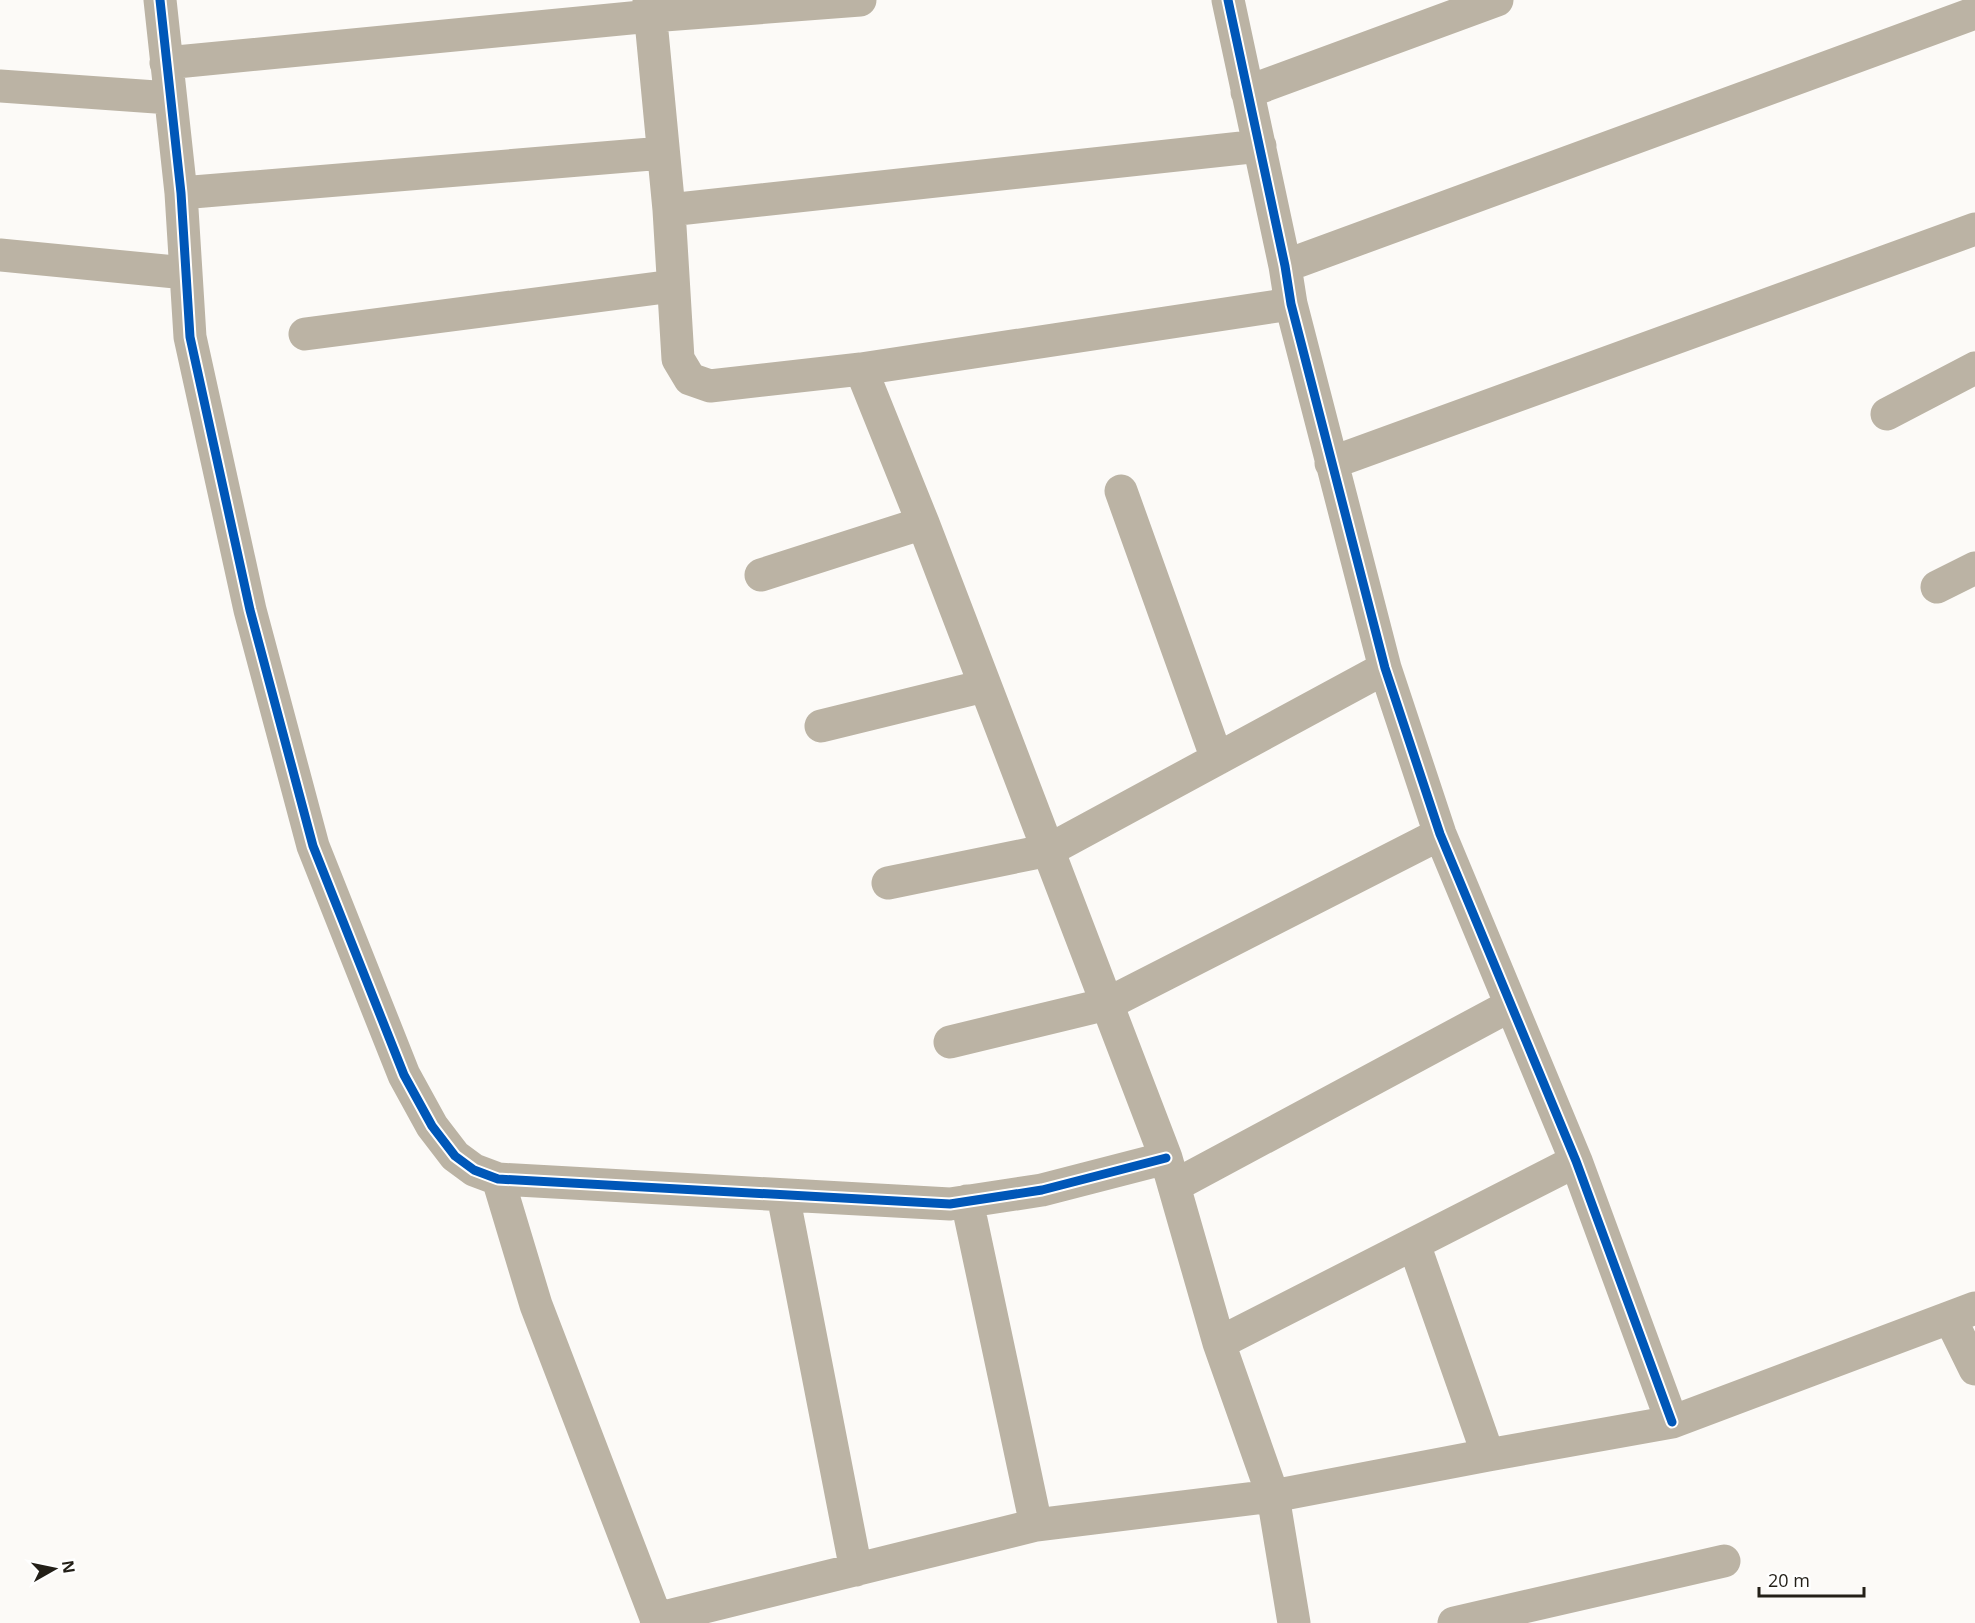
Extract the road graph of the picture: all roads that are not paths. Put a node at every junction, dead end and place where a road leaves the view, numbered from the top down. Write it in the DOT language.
graph roads {
  1 [pos="160,0"];
  2 [pos="860,0"];
  3 [pos="1228,0"];
  4 [pos="1497,0"];
  5 [pos="650,8"];
  6 [pos="1975,13"];
  7 [pos="166,63"];
  8 [pos="0,86"];
  9 [pos="1247,93"];
  10 [pos="170,98"];
  11 [pos="1260,146"];
  12 [pos="663,153"];
  13 [pos="181,193"];
  14 [pos="669,210"];
  15 [pos="1975,229"];
  16 [pos="0,255"];
  17 [pos="1285,266"];
  18 [pos="186,273"];
  19 [pos="673,286"];
  20 [pos="1291,304"];
  21 [pos="304,334"];
  22 [pos="1975,368"];
  23 [pos="861,369"];
  24 [pos="1887,414"];
  25 [pos="1331,463"];
  26 [pos="1121,491"];
  27 [pos="923,523"];
  28 [pos="1975,568"];
  29 [pos="760,574"];
  30 [pos="1937,587"];
  31 [pos="1385,668"];
  32 [pos="984,686"];
  33 [pos="821,726"];
  34 [pos="1217,759"];
  35 [pos="1440,834"];
  36 [pos="1049,850"];
  37 [pos="888,883"];
  38 [pos="1107,1004"];
  39 [pos="1512,1005"];
  40 [pos="950,1042"];
  41 [pos="1576,1161"];
  42 [pos="1170,1172"];
  43 [pos="498,1179"];
  44 [pos="783,1195"];
  45 [pos="967,1201"];
  46 [pos="1414,1244"];
  47 [pos="1962,1313"];
  48 [pos="1219,1343"];
  49 [pos="1975,1369"];
  50 [pos="1672,1422"];
  51 [pos="1488,1455"];
  52 [pos="1274,1496"];
  53 [pos="1036,1525"];
  54 [pos="1724,1561"];
  55 [pos="856,1570"];
  56 [pos="657,1621"];
  57 [pos="1294,1623"];
  58 [pos="1454,1623"];
  1 -- 7 [label="street"];
  2 -- 5 [label="street"];
  3 -- 9 [label="street"];
  4 -- 9 [label="street"];
  5 -- 7 [label="street"];
  5 -- 12 [label="street"];
  6 -- 17 [label="street"];
  7 -- 10 [label="street"];
  8 -- 10 [label="street"];
  9 -- 11 [label="street"];
  10 -- 13 [label="street"];
  11 -- 14 [label="street"];
  11 -- 17 [label="street"];
  12 -- 13 [label="street"];
  12 -- 14 [label="street"];
  13 -- 18 [label="street"];
  14 -- 19 [label="street"];
  15 -- 25 [label="street"];
  16 -- 18 [label="street"];
  17 -- 20 [label="street"];
  18 -- 43 [label="street"];
  19 -- 21 [label="street"];
  19 -- 23 [label="street"];
  20 -- 23 [label="street"];
  20 -- 25 [label="street"];
  22 -- 24 [label="street"];
  23 -- 27 [label="street"];
  25 -- 31 [label="street"];
  26 -- 34 [label="street"];
  27 -- 29 [label="street"];
  27 -- 32 [label="street"];
  28 -- 30 [label="street"];
  31 -- 34 [label="street"];
  31 -- 35 [label="street"];
  32 -- 33 [label="street"];
  32 -- 36 [label="street"];
  34 -- 36 [label="street"];
  35 -- 38 [label="street"];
  35 -- 39 [label="street"];
  36 -- 37 [label="street"];
  36 -- 38 [label="street"];
  38 -- 40 [label="street"];
  38 -- 42 [label="street"];
  39 -- 41 [label="street"];
  39 -- 42 [label="street"];
  41 -- 46 [label="street"];
  41 -- 50 [label="street"];
  42 -- 45 [label="street"];
  42 -- 48 [label="street"];
  43 -- 44 [label="street"];
  43 -- 56 [label="street"];
  44 -- 45 [label="street"];
  44 -- 55 [label="street"];
  45 -- 53 [label="street"];
  46 -- 48 [label="street"];
  46 -- 51 [label="street"];
  47 -- 49 [label="street"];
  47 -- 50 [label="street"];
  48 -- 52 [label="street"];
  50 -- 51 [label="street"];
  51 -- 52 [label="street"];
  52 -- 53 [label="street"];
  52 -- 57 [label="street"];
  53 -- 55 [label="street"];
  54 -- 58 [label="street"];
  55 -- 56 [label="street"];
}
